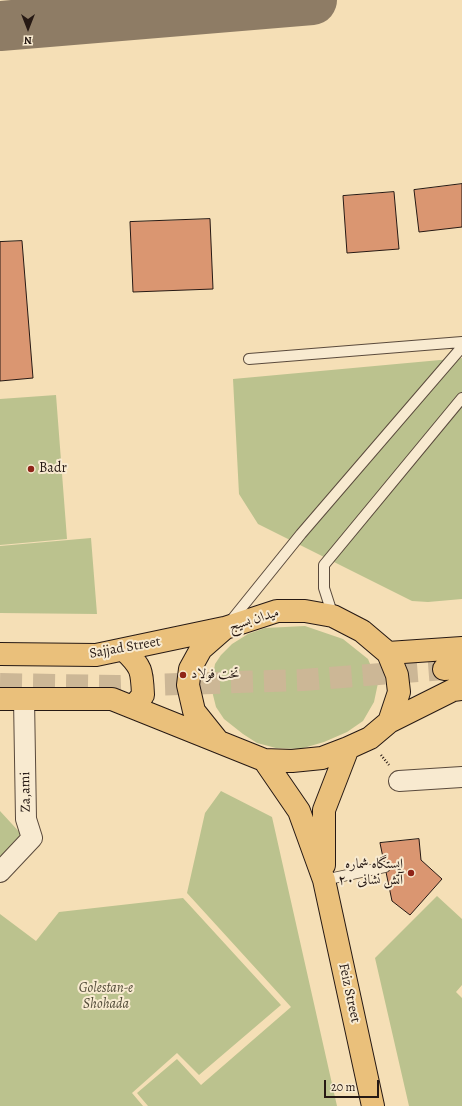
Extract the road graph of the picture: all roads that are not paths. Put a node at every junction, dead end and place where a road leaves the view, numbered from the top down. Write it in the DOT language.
graph roads {
  1 [pos="462,342"];
  2 [pos="462,347"];
  3 [pos="249,359"];
  4 [pos="462,398"];
  5 [pos="333,616"];
  6 [pos="225,628"];
  7 [pos="462,648"];
  8 [pos="124,650"];
  9 [pos="388,653"];
  10 [pos="0,654"];
  11 [pos="462,689"];
  12 [pos="0,699"];
  13 [pos="24,699"];
  14 [pos="133,708"];
  15 [pos="389,722"];
  16 [pos="218,741"];
  17 [pos="348,748"];
  18 [pos="264,760"];
  19 [pos="462,777"];
  20 [pos="399,781"];
  21 [pos="385,867"];
  22 [pos="0,872"];
  23 [pos="324,880"];
  24 [pos="373,1106"];
  1 -- 3 [label="lane"];
  2 -- 6 [label="lane"];
  4 -- 5 [label="lane"];
  5 -- 6 [label="main road, میدان بسیج"];
  5 -- 9 [label="main road, میدان بسیج"];
  6 -- 8 [label="main road, Sajjad Street"];
  6 -- 16 [label="main road, میدان بسیج"];
  7 -- 9 [label="main road"];
  8 -- 10 [label="main road, Sajjad Street"];
  8 -- 14 [label="main road"];
  9 -- 15 [label="main road, میدان بسیج"];
  11 -- 15 [label="main road"];
  12 -- 13 [label="main road"];
  13 -- 14 [label="main road"];
  13 -- 22 [label="street, Za,ami"];
  14 -- 16 [label="main road"];
  15 -- 17 [label="main road, میدان بسیج"];
  16 -- 18 [label="main road, میدان بسیج"];
  17 -- 18 [label="main road, میدان بسیج"];
  17 -- 23 [label="main road"];
  18 -- 23 [label="main road"];
  19 -- 20 [label="street"];
  21 -- 23 [label="lane"];
  23 -- 24 [label="main road, Feiz Street"];
}
